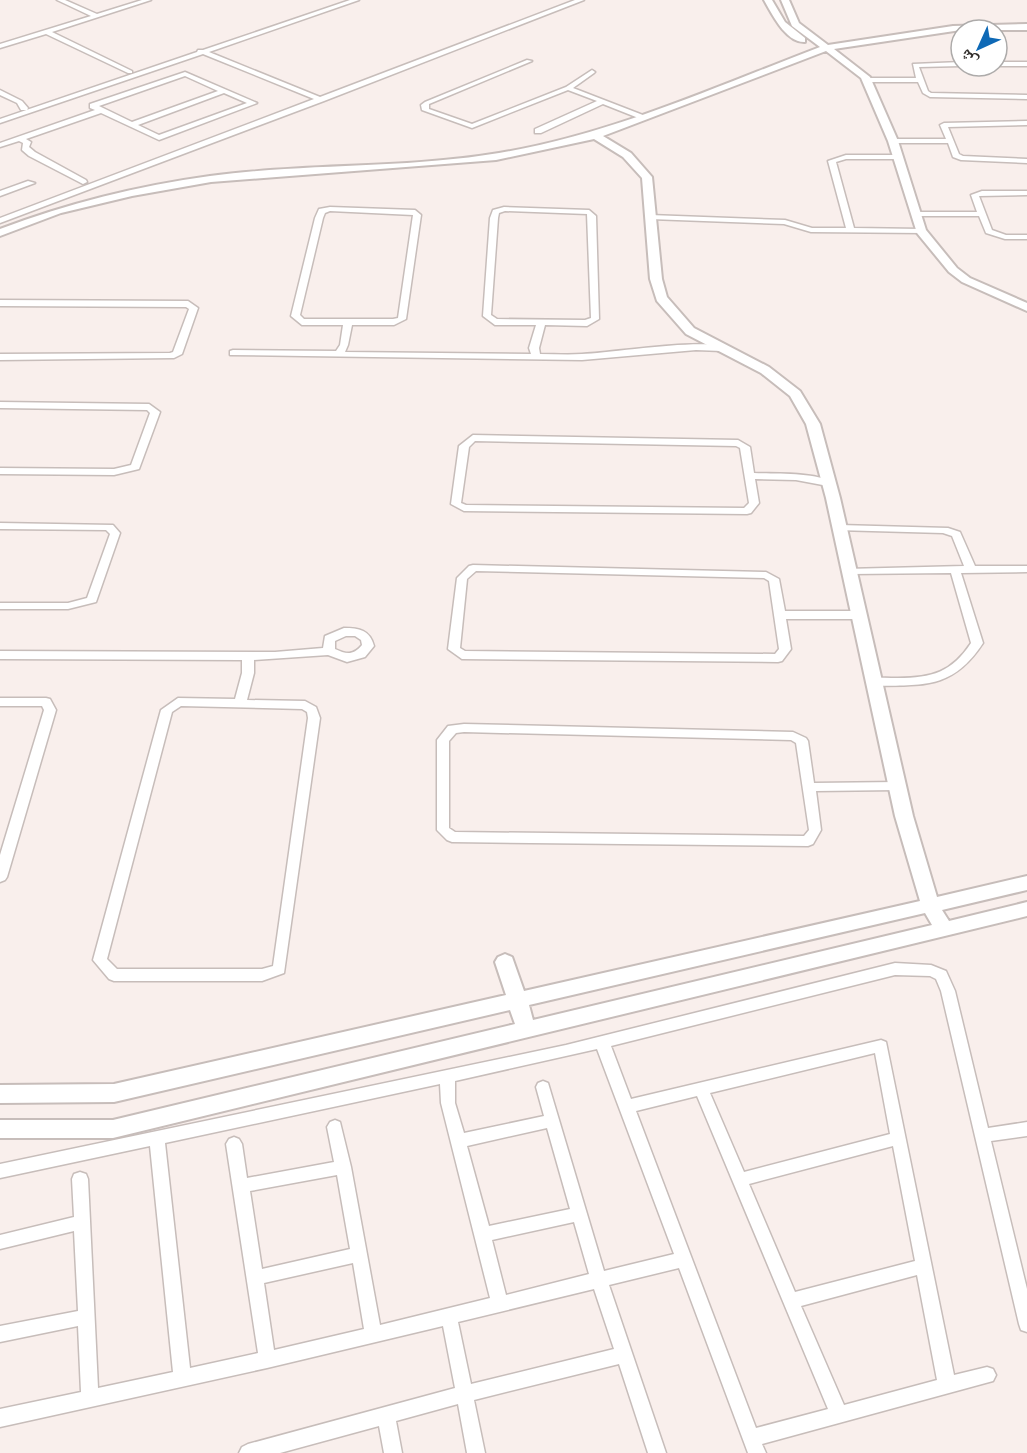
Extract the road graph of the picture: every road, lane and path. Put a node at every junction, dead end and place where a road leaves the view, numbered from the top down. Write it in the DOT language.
graph roads {
  1 [pos="60,0"];
  2 [pos="80,0"];
  3 [pos="137,0"];
  4 [pos="148,0"];
  5 [pos="339,0"];
  6 [pos="356,0"];
  7 [pos="581,0"];
  8 [pos="768,0"];
  9 [pos="785,0"];
  10 [pos="106,11"];
  11 [pos="94,15"];
  12 [pos="1027,27"];
  13 [pos="47,32"];
  14 [pos="1009,34"];
  15 [pos="1027,34"];
  16 [pos="949,36"];
  17 [pos="0,42"];
  18 [pos="0,46"];
  19 [pos="824,48"];
  20 [pos="200,51"];
  21 [pos="839,54"];
  22 [pos="529,61"];
  23 [pos="949,64"];
  24 [pos="1009,64"];
  25 [pos="1027,64"];
  26 [pos="130,72"];
  27 [pos="592,72"];
  28 [pos="866,80"];
  29 [pos="921,80"];
  30 [pos="568,88"];
  31 [pos="224,91"];
  32 [pos="0,92"];
  33 [pos="72,97"];
  34 [pos="1027,97"];
  35 [pos="321,100"];
  36 [pos="0,101"];
  37 [pos="603,101"];
  38 [pos="93,106"];
  39 [pos="24,108"];
  40 [pos="101,110"];
  41 [pos="0,116"];
  42 [pos="644,117"];
  43 [pos="0,121"];
  44 [pos="1027,123"];
  45 [pos="131,125"];
  46 [pos="538,131"];
  47 [pos="19,138"];
  48 [pos="601,139"];
  49 [pos="893,141"];
  50 [pos="950,141"];
  51 [pos="2,142"];
  52 [pos="898,157"];
  53 [pos="1027,161"];
  54 [pos="83,182"];
  55 [pos="31,183"];
  56 [pos="1027,193"];
  57 [pos="0,194"];
  58 [pos="918,214"];
  59 [pos="982,214"];
  60 [pos="650,217"];
  61 [pos="0,221"];
  62 [pos="851,230"];
  63 [pos="921,231"];
  64 [pos="0,232"];
  65 [pos="1027,237"];
  66 [pos="0,243"];
  67 [pos="0,303"];
  68 [pos="1027,307"];
  69 [pos="348,322"];
  70 [pos="542,322"];
  71 [pos="690,331"];
  72 [pos="722,348"];
  73 [pos="665,352"];
  74 [pos="233,353"];
  75 [pos="294,354"];
  76 [pos="339,354"];
  77 [pos="0,357"];
  78 [pos="536,357"];
  79 [pos="287,366"];
  80 [pos="0,405"];
  81 [pos="0,471"];
  82 [pos="750,476"];
  83 [pos="828,483"];
  84 [pos="0,526"];
  85 [pos="840,528"];
  86 [pos="1027,569"];
  87 [pos="955,570"];
  88 [pos="971,570"];
  89 [pos="849,571"];
  90 [pos="0,606"];
  91 [pos="780,615"];
  92 [pos="859,615"];
  93 [pos="329,651"];
  94 [pos="0,655"];
  95 [pos="248,656"];
  96 [pos="874,682"];
  97 [pos="0,702"];
  98 [pos="240,703"];
  99 [pos="897,786"];
  100 [pos="809,787"];
  101 [pos="0,877"];
  102 [pos="1027,883"];
  103 [pos="930,904"];
  104 [pos="1027,909"];
  105 [pos="944,929"];
  106 [pos="505,962"];
  107 [pos="518,1001"];
  108 [pos="527,1031"];
  109 [pos="602,1042"];
  110 [pos="447,1077"];
  111 [pos="543,1087"];
  112 [pos="701,1089"];
  113 [pos="0,1094"];
  114 [pos="626,1107"];
  115 [pos="553,1120"];
  116 [pos="335,1127"];
  117 [pos="0,1129"];
  118 [pos="1027,1129"];
  119 [pos="982,1136"];
  120 [pos="900,1138"];
  121 [pos="158,1139"];
  122 [pos="458,1141"];
  123 [pos="234,1144"];
  124 [pos="343,1167"];
  125 [pos="0,1171"];
  126 [pos="80,1179"];
  127 [pos="740,1180"];
  128 [pos="241,1186"];
  129 [pos="580,1214"];
  130 [pos="82,1222"];
  131 [pos="483,1235"];
  132 [pos="0,1242"];
  133 [pos="359,1254"];
  134 [pos="684,1259"];
  135 [pos="924,1266"];
  136 [pos="254,1278"];
  137 [pos="494,1278"];
  138 [pos="599,1280"];
  139 [pos="517,1300"];
  140 [pos="791,1301"];
  141 [pos="500,1304"];
  142 [pos="449,1316"];
  143 [pos="86,1317"];
  144 [pos="1027,1324"];
  145 [pos="0,1334"];
  146 [pos="374,1335"];
  147 [pos="624,1355"];
  148 [pos="267,1360"];
  149 [pos="987,1375"];
  150 [pos="182,1378"];
  151 [pos="947,1385"];
  152 [pos="465,1394"];
  153 [pos="90,1398"];
  154 [pos="839,1414"];
  155 [pos="386,1416"];
  156 [pos="0,1418"];
  157 [pos="754,1445"];
  158 [pos="271,1450"];
  159 [pos="248,1453"];
  160 [pos="393,1453"];
  161 [pos="476,1453"];
  162 [pos="657,1453"];
  1 -- 11 [label="street"];
  2 -- 10 [label="street"];
  3 -- 10 [label="street"];
  4 -- 10 [label="street"];
  5 -- 20 [label="street"];
  6 -- 20 [label="street"];
  7 -- 35 [label="street"];
  8 -- 19 [label="street"];
  9 -- 19 [label="street"];
  10 -- 11 [label="street"];
  11 -- 13 [label="street"];
  11 -- 17 [label="street"];
  12 -- 19 [label="street"];
  13 -- 18 [label="street"];
  13 -- 26 [label="street"];
  14 -- 15 [label="street"];
  16 -- 21 [label="street"];
  19 -- 21 [label="street"];
  19 -- 42 [label="street"];
  20 -- 26 [label="street"];
  20 -- 33 [label="street"];
  20 -- 35 [label="street"];
  21 -- 28 [label="street"];
  21 -- 48 [label="street"];
  22 -- 30 [label="street"];
  23 -- 29 [label="street"];
  24 -- 25 [label="street"];
  26 -- 39 [label="street"];
  27 -- 30 [label="street"];
  28 -- 29 [label="street"];
  28 -- 49 [label="street"];
  29 -- 34 [label="street"];
  30 -- 37 [label="street"];
  31 -- 38 [label="street"];
  31 -- 45 [label="street"];
  31 -- 45 [label="street"];
  32 -- 39 [label="street"];
  33 -- 38 [label="street"];
  33 -- 43 [label="street"];
  35 -- 61 [label="street"];
  36 -- 39 [label="street"];
  37 -- 42 [label="street"];
  37 -- 46 [label="street"];
  38 -- 40 [label="street"];
  39 -- 41 [label="street"];
  40 -- 45 [label="street"];
  40 -- 47 [label="street"];
  42 -- 48 [label="street"];
  44 -- 50 [label="street"];
  47 -- 51 [label="street"];
  47 -- 54 [label="street"];
  48 -- 60 [label="street"];
  48 -- 64 [label="street"];
  48 -- 66 [label="street"];
  49 -- 50 [label="street"];
  49 -- 52 [label="street"];
  50 -- 53 [label="street"];
  52 -- 58 [label="street"];
  52 -- 62 [label="street"];
  55 -- 57 [label="street"];
  56 -- 59 [label="street"];
  58 -- 59 [label="street"];
  58 -- 63 [label="street"];
  59 -- 65 [label="street"];
  60 -- 62 [label="street"];
  60 -- 71 [label="street"];
  62 -- 63 [label="street"];
  63 -- 68 [label="street"];
  67 -- 77 [label="street"];
  69 -- 69 [label="street"];
  69 -- 76 [label="street"];
  70 -- 70 [label="street"];
  70 -- 78 [label="street"];
  71 -- 72 [label="street"];
  71 -- 73 [label="street"];
  72 -- 73 [label="street"];
  72 -- 83 [label="street"];
  73 -- 78 [label="street"];
  74 -- 75 [label="street"];
  75 -- 76 [label="street"];
  75 -- 79 [label="street"];
  76 -- 78 [label="street"];
  80 -- 81 [label="street"];
  82 -- 82 [label="street"];
  82 -- 83 [label="street"];
  83 -- 85 [label="street"];
  84 -- 90 [label="street"];
  85 -- 88 [label="street"];
  85 -- 89 [label="street"];
  86 -- 88 [label="street"];
  87 -- 88 [label="street"];
  87 -- 89 [label="street"];
  87 -- 96 [label="street"];
  89 -- 92 [label="street"];
  91 -- 91 [label="street"];
  91 -- 92 [label="street"];
  92 -- 96 [label="street"];
  93 -- 95 [label="street"];
  94 -- 95 [label="street"];
  95 -- 98 [label="street"];
  96 -- 99 [label="street"];
  97 -- 101 [label="street"];
  98 -- 98 [label="street"];
  99 -- 100 [label="street"];
  99 -- 103 [label="street"];
  100 -- 100 [label="street"];
  102 -- 103 [label="street"];
  103 -- 105 [label="street"];
  103 -- 107 [label="street"];
  104 -- 105 [label="street"];
  105 -- 108 [label="street"];
  106 -- 107 [label="street"];
  107 -- 108 [label="street"];
  107 -- 113 [label="street"];
  108 -- 117 [label="street"];
  109 -- 110 [label="street"];
  109 -- 114 [label="street"];
  109 -- 119 [label="street"];
  110 -- 121 [label="street"];
  110 -- 122 [label="street"];
  111 -- 115 [label="street"];
  112 -- 114 [label="street"];
  112 -- 120 [label="street"];
  112 -- 127 [label="street"];
  114 -- 134 [label="street"];
  115 -- 122 [label="street"];
  115 -- 129 [label="street"];
  116 -- 124 [label="street"];
  118 -- 119 [label="street"];
  119 -- 144 [label="street"];
  120 -- 127 [label="street"];
  120 -- 135 [label="street"];
  121 -- 125 [label="street"];
  121 -- 150 [label="street"];
  122 -- 131 [label="street"];
  123 -- 128 [label="street"];
  124 -- 128 [label="street"];
  124 -- 133 [label="street"];
  126 -- 130 [label="street"];
  127 -- 140 [label="street"];
  128 -- 136 [label="street"];
  129 -- 131 [label="street"];
  129 -- 138 [label="street"];
  130 -- 132 [label="street"];
  130 -- 143 [label="street"];
  131 -- 137 [label="street"];
  133 -- 136 [label="street"];
  133 -- 146 [label="street"];
  134 -- 138 [label="street"];
  134 -- 157 [label="street"];
  135 -- 140 [label="street"];
  135 -- 151 [label="street"];
  136 -- 148 [label="street"];
  137 -- 139 [label="street"];
  137 -- 141 [label="street"];
  138 -- 139 [label="street"];
  138 -- 147 [label="street"];
  139 -- 141 [label="street"];
  140 -- 154 [label="street"];
  141 -- 142 [label="street"];
  142 -- 146 [label="street"];
  142 -- 152 [label="street"];
  143 -- 145 [label="street"];
  143 -- 153 [label="street"];
  146 -- 148 [label="street"];
  147 -- 152 [label="street"];
  147 -- 162 [label="street"];
  148 -- 150 [label="street"];
  149 -- 151 [label="street"];
  150 -- 153 [label="street"];
  151 -- 154 [label="street"];
  152 -- 155 [label="street"];
  152 -- 161 [label="street"];
  153 -- 156 [label="street"];
  154 -- 157 [label="street"];
  155 -- 158 [label="street"];
  155 -- 160 [label="street"];
  158 -- 159 [label="street"];
}
